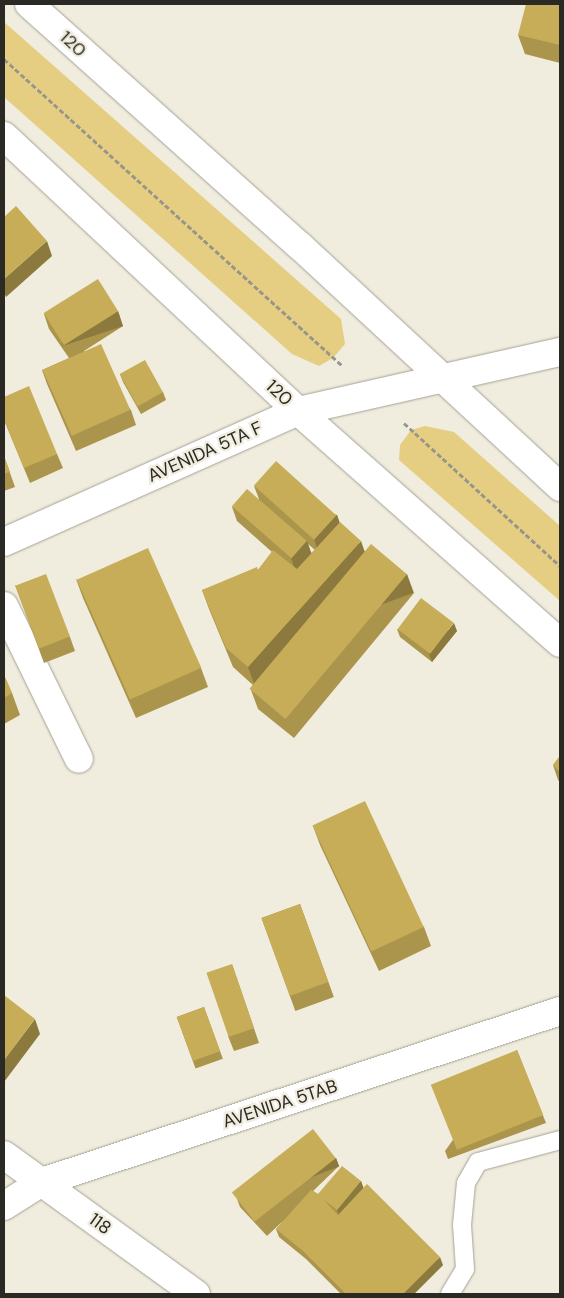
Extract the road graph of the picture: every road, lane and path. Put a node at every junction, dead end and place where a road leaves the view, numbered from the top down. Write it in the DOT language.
graph roads {
  1 [pos="29,4"];
  2 [pos="4,59"];
  3 [pos="4,136"];
  4 [pos="560,352"];
  5 [pos="445,380"];
  6 [pos="376,394"];
  7 [pos="298,411"];
  8 [pos="560,487"];
  9 [pos="4,542"];
  10 [pos="560,566"];
  11 [pos="4,606"];
  12 [pos="560,643"];
  13 [pos="79,759"];
  14 [pos="560,1011"];
  15 [pos="560,1140"];
  16 [pos="4,1155"];
  17 [pos="42,1182"];
  18 [pos="4,1206"];
  19 [pos="196,1294"];
  20 [pos="450,1294"];
  1 -- 5 [label="street, 120"];
  2 -- 6 [label="path"];
  3 -- 7 [label="street, 120"];
  4 -- 5 [label="street, AVENIDA 5TA F"];
  5 -- 6 [label="street, AVENIDA 5TA F"];
  5 -- 8 [label="street, 120"];
  6 -- 7 [label="street, AVENIDA 5TA F"];
  6 -- 10 [label="path"];
  7 -- 9 [label="street, AVENIDA 5TA F"];
  7 -- 12 [label="street, 120"];
  11 -- 13 [label="street"];
  14 -- 17 [label="street, AVENIDA 5TAB"];
  15 -- 20 [label="lane"];
  16 -- 17 [label="street, 118"];
  17 -- 18 [label="street, AVENIDA 5TAB"];
  17 -- 19 [label="street, 118"];
}
